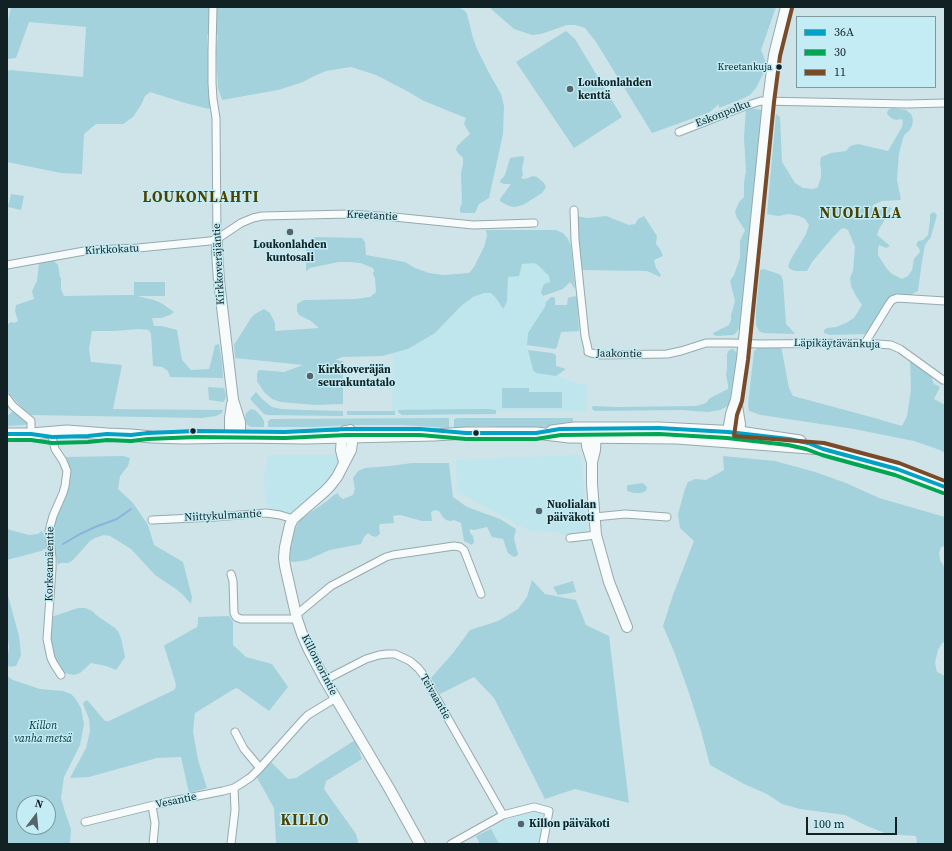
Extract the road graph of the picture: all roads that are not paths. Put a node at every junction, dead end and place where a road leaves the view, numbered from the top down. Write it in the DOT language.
graph roads {
  1 [pos="213,7"];
  2 [pos="786,7"];
  3 [pos="768,101"];
  4 [pos="945,103"];
  5 [pos="679,132"];
  6 [pos="574,210"];
  7 [pos="534,223"];
  8 [pos="217,239"];
  9 [pos="7,265"];
  10 [pos="945,301"];
  11 [pos="865,342"];
  12 [pos="744,344"];
  13 [pos="943,380"];
  14 [pos="7,398"];
  15 [pos="348,433"];
  16 [pos="591,433"];
  17 [pos="7,434"];
  18 [pos="31,434"];
  19 [pos="235,434"];
  20 [pos="52,435"];
  21 [pos="733,437"];
  22 [pos="945,487"];
  23 [pos="595,517"];
  24 [pos="667,517"];
  25 [pos="293,519"];
  26 [pos="152,520"];
  27 [pos="596,535"];
  28 [pos="570,538"];
  29 [pos="232,574"];
  30 [pos="481,594"];
  31 [pos="297,617"];
  32 [pos="627,627"];
  33 [pos="61,675"];
  34 [pos="325,680"];
  35 [pos="336,698"];
  36 [pos="235,732"];
  37 [pos="260,768"];
  38 [pos="234,788"];
  39 [pos="152,806"];
  40 [pos="503,815"];
  41 [pos="85,822"];
  42 [pos="153,844"];
  43 [pos="231,844"];
  44 [pos="420,844"];
  45 [pos="451,844"];
  46 [pos="543,844"];
  1 -- 8 [label="street, Kirkkoveräjäntie"];
  2 -- 3 [label="street"];
  3 -- 4 [label="street"];
  3 -- 5 [label="street, Eskonpolku"];
  3 -- 12 [label="street"];
  6 -- 12 [label="street, Jaakontie"];
  7 -- 8 [label="street, Kreetantie"];
  8 -- 9 [label="street, Kirkkokatu"];
  8 -- 19 [label="street, Kirkkoveräjäntie"];
  10 -- 11 [label="street"];
  11 -- 12 [label="street, Läpikäytävänkuja"];
  11 -- 13 [label="street, Läpikäytävänkuja"];
  12 -- 21 [label="street"];
  14 -- 18 [label="street"];
  15 -- 16 [label="main road"];
  15 -- 19 [label="main road"];
  15 -- 25 [label="street, Killontorintie"];
  16 -- 21 [label="main road"];
  16 -- 23 [label="street"];
  17 -- 18 [label="main road"];
  18 -- 20 [label="main road"];
  19 -- 20 [label="main road"];
  20 -- 33 [label="street, Korkeamäentie"];
  21 -- 22 [label="main road"];
  23 -- 24 [label="street"];
  23 -- 27 [label="street"];
  25 -- 26 [label="street, Niittykulmantie"];
  25 -- 31 [label="street, Killontorintie"];
  27 -- 28 [label="street"];
  27 -- 32 [label="street"];
  29 -- 31 [label="street"];
  30 -- 31 [label="street"];
  31 -- 34 [label="street, Killontorintie"];
  34 -- 35 [label="street, Killontorintie"];
  34 -- 40 [label="street, Teivaantie"];
  35 -- 37 [label="street, Vesantie"];
  35 -- 44 [label="street, Killontorintie"];
  36 -- 37 [label="street"];
  37 -- 38 [label="street, Vesantie"];
  38 -- 39 [label="street, Vesantie"];
  38 -- 43 [label="street"];
  39 -- 41 [label="street, Vesantie"];
  39 -- 42 [label="street"];
  40 -- 45 [label="street"];
  40 -- 46 [label="street"];
}
